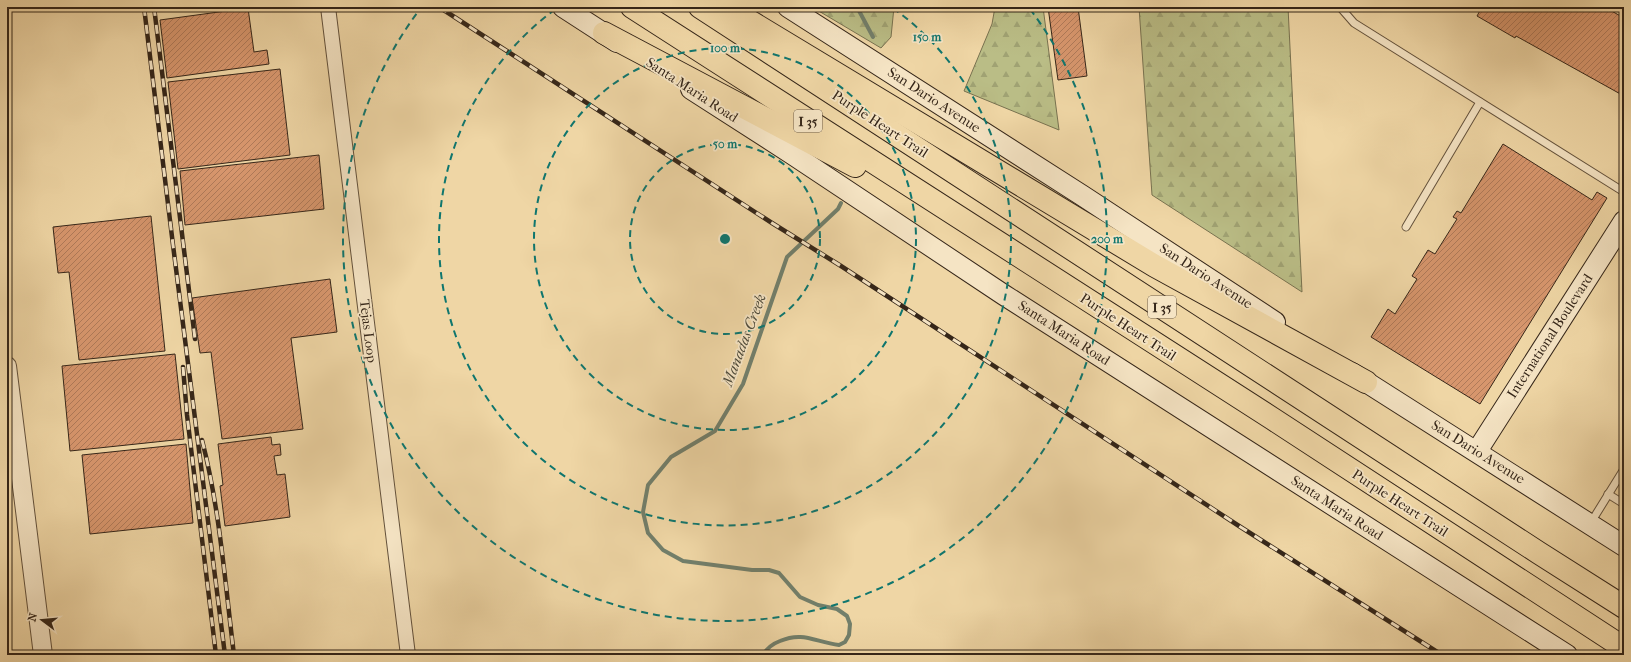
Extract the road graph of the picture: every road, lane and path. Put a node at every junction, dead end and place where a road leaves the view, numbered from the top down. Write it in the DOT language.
graph roads {
  1 [pos="328,7"];
  2 [pos="563,7"];
  3 [pos="632,7"];
  4 [pos="700,7"];
  5 [pos="718,7"];
  6 [pos="788,7"];
  7 [pos="1340,7"];
  8 [pos="604,33"];
  9 [pos="1480,102"];
  10 [pos="1624,192"];
  11 [pos="1624,221"];
  12 [pos="1406,227"];
  13 [pos="985,235"];
  14 [pos="7,366"];
  15 [pos="1366,382"];
  16 [pos="1477,451"];
  17 [pos="1624,469"];
  18 [pos="1608,494"];
  19 [pos="1624,504"];
  20 [pos="1590,524"];
  21 [pos="1624,546"];
  22 [pos="1624,607"];
  23 [pos="1624,648"];
  24 [pos="43,655"];
  25 [pos="408,655"];
  26 [pos="1567,655"];
  1 -- 25 [label="street, Tejas Loop"];
  2 -- 8 [label="main road, Santa Maria Road"];
  3 -- 13 [label="highway, Purple Heart Trail / I 35"];
  4 -- 22 [label="highway, Purple Heart Trail / I 35"];
  5 -- 15 [label="highway"];
  6 -- 15 [label="main road, San Dario Avenue"];
  7 -- 9 [label="lane"];
  8 -- 13 [label="highway"];
  8 -- 26 [label="main road, Santa Maria Road"];
  9 -- 10 [label="lane"];
  9 -- 12 [label="lane"];
  11 -- 16 [label="main road, International Boulevard"];
  13 -- 23 [label="highway, Purple Heart Trail / I 35"];
  14 -- 24 [label="street"];
  15 -- 16 [label="main road, San Dario Avenue"];
  16 -- 20 [label="main road, San Dario Avenue"];
  17 -- 18 [label="lane"];
  18 -- 19 [label="lane"];
  18 -- 20 [label="lane"];
  20 -- 21 [label="main road, San Dario Avenue"];
}
